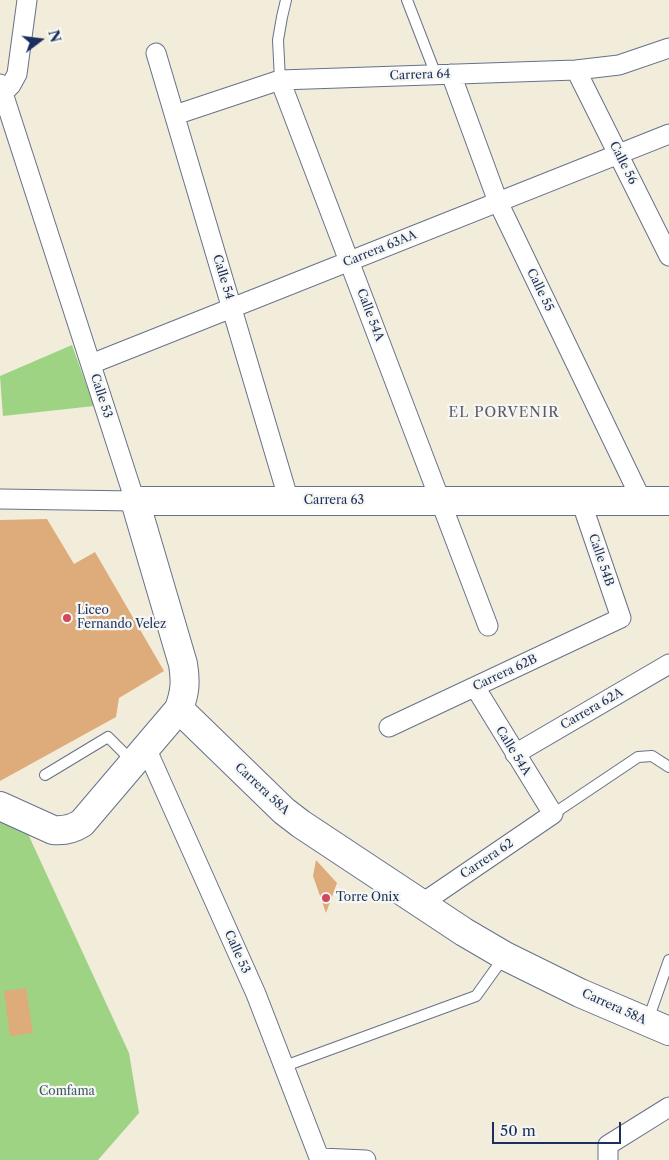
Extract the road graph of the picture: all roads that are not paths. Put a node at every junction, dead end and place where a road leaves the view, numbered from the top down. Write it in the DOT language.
graph roads {
  1 [pos="27,0"];
  2 [pos="286,0"];
  3 [pos="407,0"];
  4 [pos="669,48"];
  5 [pos="156,53"];
  6 [pos="576,70"];
  7 [pos="443,74"];
  8 [pos="280,80"];
  9 [pos="1,91"];
  10 [pos="174,115"];
  11 [pos="669,134"];
  12 [pos="618,154"];
  13 [pos="498,202"];
  14 [pos="669,256"];
  15 [pos="349,261"];
  16 [pos="232,308"];
  17 [pos="90,364"];
  18 [pos="0,500"];
  19 [pos="134,500"];
  20 [pos="289,501"];
  21 [pos="441,501"];
  22 [pos="581,501"];
  23 [pos="642,501"];
  24 [pos="669,501"];
  25 [pos="621,618"];
  26 [pos="488,626"];
  27 [pos="669,664"];
  28 [pos="475,687"];
  29 [pos="178,709"];
  30 [pos="389,727"];
  31 [pos="515,754"];
  32 [pos="140,755"];
  33 [pos="669,766"];
  34 [pos="45,775"];
  35 [pos="0,806"];
  36 [pos="553,814"];
  37 [pos="421,904"];
  38 [pos="505,956"];
  39 [pos="669,960"];
  40 [pos="658,1027"];
  41 [pos="285,1066"];
  42 [pos="669,1107"];
  43 [pos="320,1159"];
  44 [pos="366,1160"];
  45 [pos="608,1160"];
  1 -- 9 [label="street"];
  2 -- 8 [label="lane, Calle 54A"];
  3 -- 7 [label="lane, Calle 55"];
  4 -- 6 [label="street, Carrera 64"];
  5 -- 10 [label="street, Calle 54"];
  6 -- 7 [label="street, Carrera 64"];
  6 -- 12 [label="street, Calle 56"];
  7 -- 8 [label="street, Carrera 64"];
  7 -- 13 [label="street, Calle 55"];
  8 -- 10 [label="street, Carrera 64"];
  8 -- 15 [label="street, Calle 54A"];
  9 -- 17 [label="street, Calle 53"];
  10 -- 16 [label="street, Calle 54"];
  11 -- 12 [label="street, Carrera 63AA"];
  12 -- 13 [label="street, Carrera 63AA"];
  12 -- 14 [label="street, Calle 56"];
  13 -- 15 [label="street, Carrera 63AA"];
  13 -- 23 [label="street, Calle 55"];
  15 -- 16 [label="street, Carrera 63AA"];
  15 -- 21 [label="street, Calle 54A"];
  16 -- 17 [label="street, Carrera 63AA"];
  16 -- 20 [label="street, Calle 54"];
  17 -- 19 [label="street, Calle 53"];
  18 -- 19 [label="street, Carrera 63"];
  19 -- 20 [label="street, Carrera 63"];
  19 -- 29 [label="street, Calle 53"];
  20 -- 21 [label="street, Carrera 63"];
  21 -- 22 [label="street, Carrera 63"];
  21 -- 26 [label="street, Calle 54A"];
  22 -- 23 [label="street, Carrera 63"];
  22 -- 25 [label="street, Calle 54B"];
  23 -- 24 [label="street, Carrera 63"];
  25 -- 28 [label="street, Carrera 62B"];
  27 -- 31 [label="street, Carrera 62A"];
  28 -- 30 [label="street, Carrera 62B"];
  28 -- 31 [label="street, Calle 54A"];
  29 -- 32 [label="street"];
  29 -- 37 [label="street, Carrera 58A"];
  31 -- 36 [label="street, Calle 54A"];
  32 -- 34 [label="lane"];
  32 -- 35 [label="street"];
  32 -- 41 [label="street, Calle 53"];
  33 -- 36 [label="lane"];
  36 -- 37 [label="street, Carrera 62"];
  37 -- 38 [label="street, Carrera 58A"];
  38 -- 40 [label="street, Carrera 58A"];
  38 -- 41 [label="lane"];
  39 -- 40 [label="lane"];
  41 -- 43 [label="street, Calle 53"];
  42 -- 45 [label="street"];
  43 -- 44 [label="street"];
}
